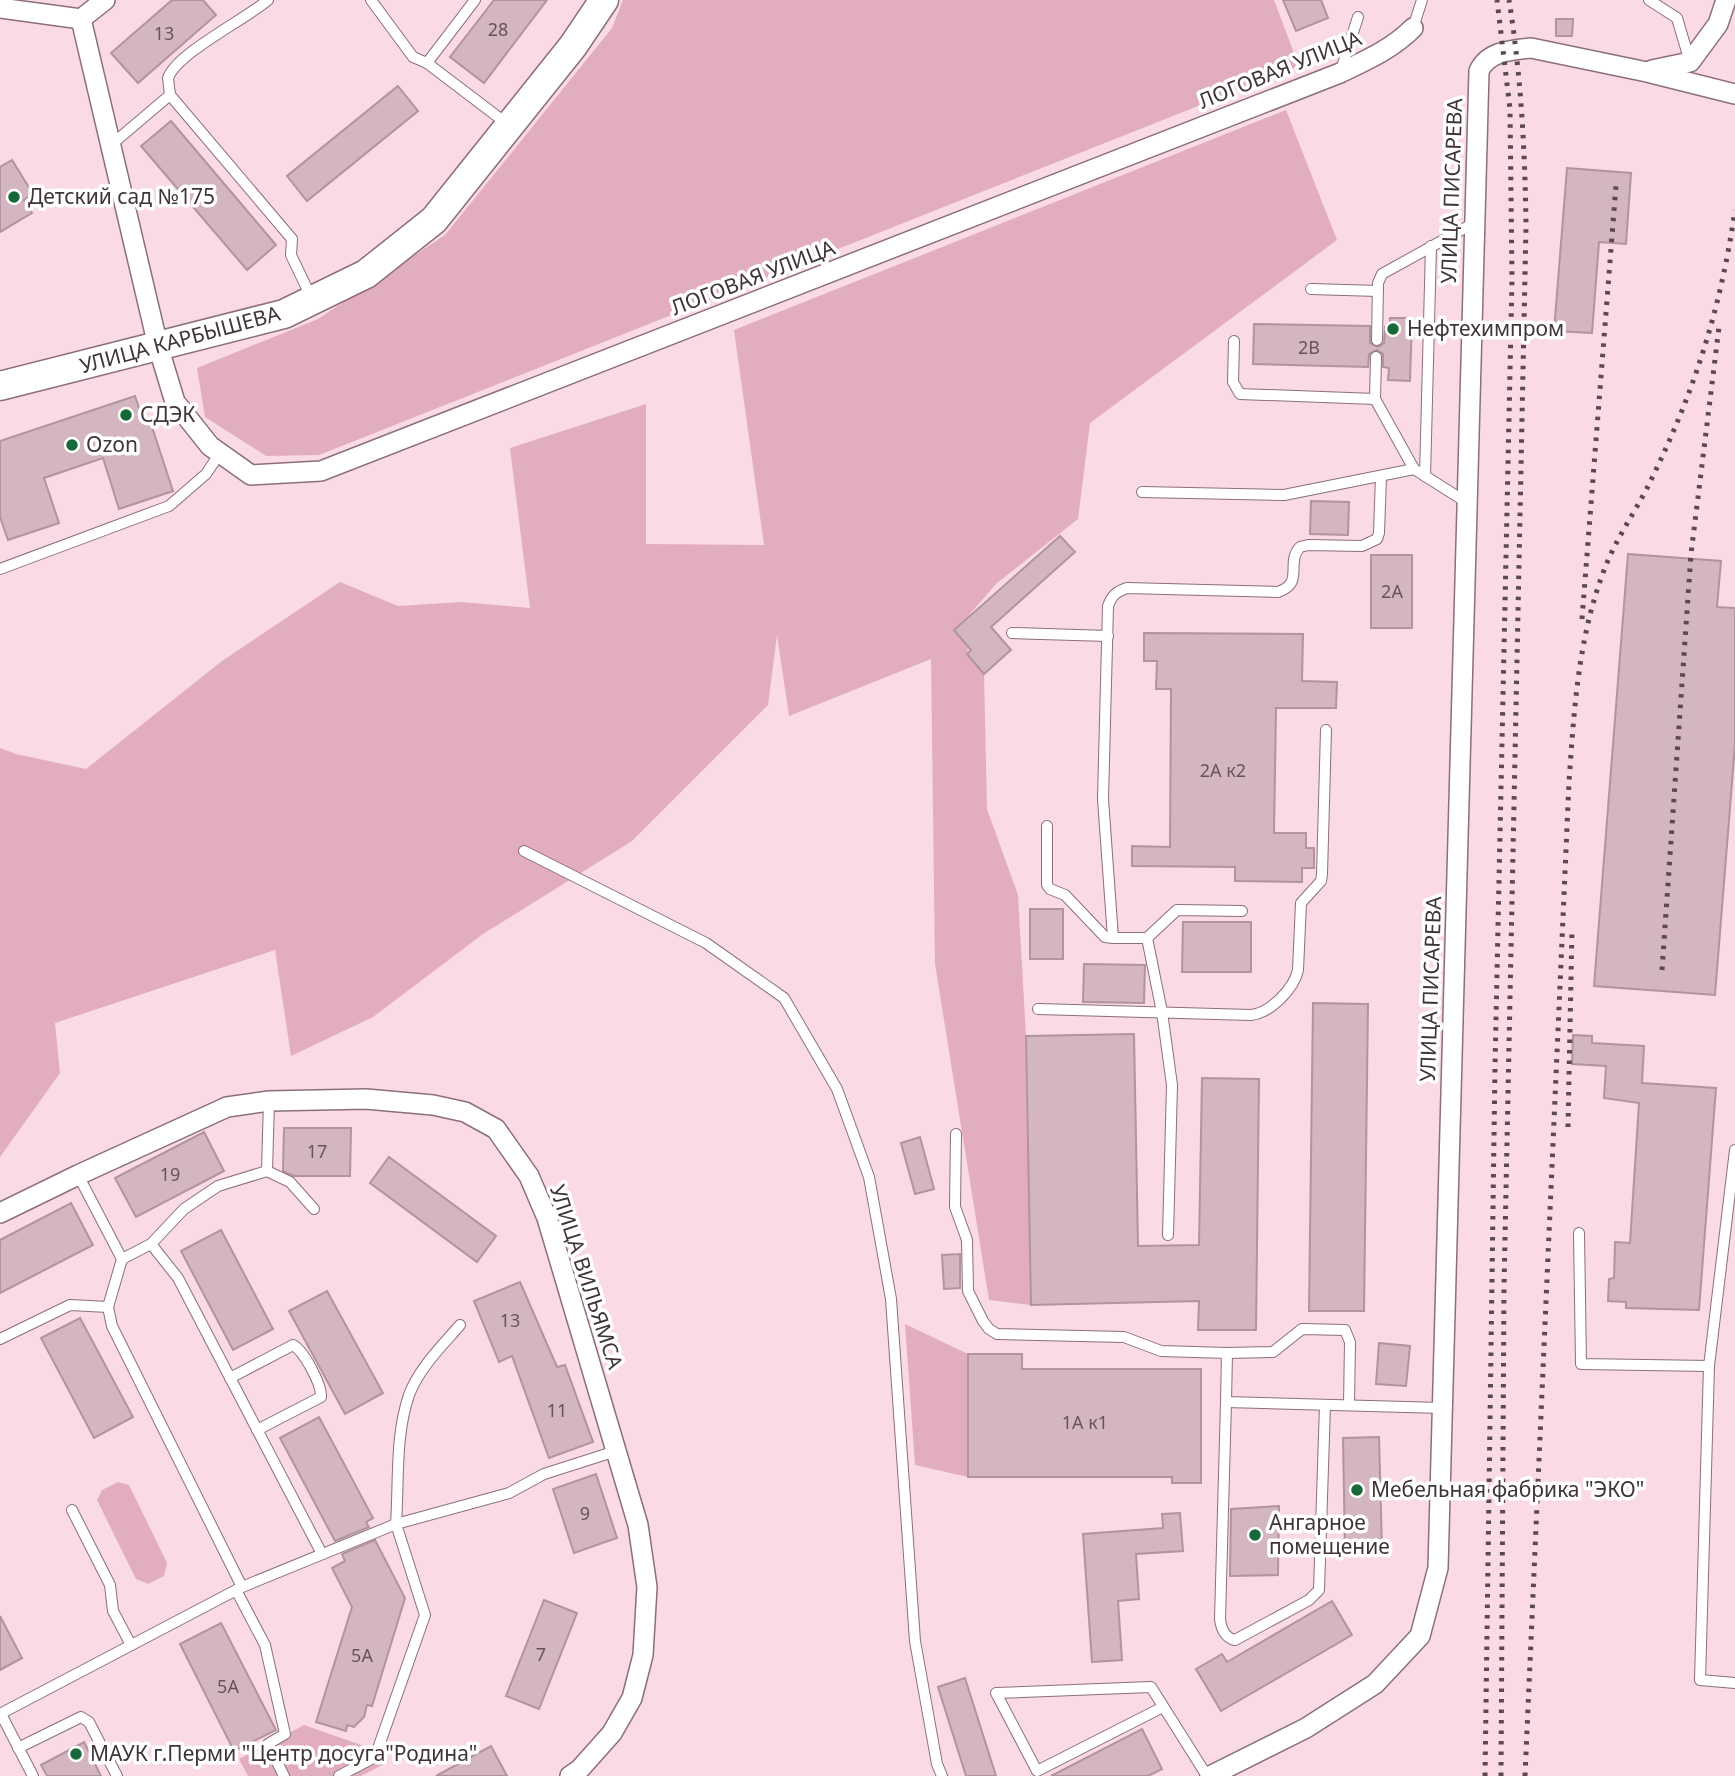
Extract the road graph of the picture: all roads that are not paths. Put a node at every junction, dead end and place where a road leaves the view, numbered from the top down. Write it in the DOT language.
graph roads {
  1 [pos="105,0"];
  2 [pos="268,0"];
  3 [pos="371,0"];
  4 [pos="475,0"];
  5 [pos="604,0"];
  6 [pos="1422,0"];
  7 [pos="1649,0"];
  8 [pos="1726,0"];
  9 [pos="0,8"];
  10 [pos="1358,17"];
  11 [pos="81,19"];
  12 [pos="1413,28"];
  13 [pos="1690,62"];
  14 [pos="427,63"];
  15 [pos="1647,72"];
  16 [pos="1340,73"];
  17 [pos="1735,94"];
  18 [pos="170,95"];
  19 [pos="509,126"];
  20 [pos="111,145"];
  21 [pos="1474,223"];
  22 [pos="1431,246"];
  23 [pos="1311,289"];
  24 [pos="1378,291"];
  25 [pos="312,300"];
  26 [pos="1377,340"];
  27 [pos="1234,341"];
  28 [pos="158,346"];
  29 [pos="1376,357"];
  30 [pos="0,386"];
  31 [pos="1375,399"];
  32 [pos="219,453"];
  33 [pos="1414,469"];
  34 [pos="1381,476"];
  35 [pos="1425,476"];
  36 [pos="1142,492"];
  37 [pos="1466,502"];
  38 [pos="0,569"];
  39 [pos="1012,633"];
  40 [pos="1108,636"];
  41 [pos="1326,730"];
  42 [pos="1047,826"];
  43 [pos="524,851"];
  44 [pos="1242,911"];
  45 [pos="1113,938"];
  46 [pos="1147,938"];
  47 [pos="1038,1009"];
  48 [pos="1162,1012"];
  49 [pos="269,1101"];
  50 [pos="957,1134"];
  51 [pos="1735,1150"];
  52 [pos="267,1171"];
  53 [pos="78,1175"];
  54 [pos="314,1209"];
  55 [pos="0,1213"];
  56 [pos="1579,1233"];
  57 [pos="1168,1235"];
  58 [pos="150,1244"];
  59 [pos="122,1259"];
  60 [pos="108,1307"];
  61 [pos="460,1325"];
  62 [pos="0,1339"];
  63 [pos="1227,1353"];
  64 [pos="1709,1366"];
  65 [pos="230,1378"];
  66 [pos="1226,1402"];
  67 [pos="1325,1405"];
  68 [pos="1349,1405"];
  69 [pos="1442,1408"];
  70 [pos="257,1430"];
  71 [pos="616,1451"];
  72 [pos="72,1510"];
  73 [pos="396,1524"];
  74 [pos="322,1555"];
  75 [pos="239,1588"];
  76 [pos="131,1645"];
  77 [pos="1735,1682"];
  78 [pos="1163,1707"];
  79 [pos="0,1714"];
  80 [pos="18,1748"];
  81 [pos="33,1776"];
  82 [pos="117,1776"];
  83 [pos="284,1776"];
  84 [pos="339,1776"];
  85 [pos="570,1776"];
  86 [pos="942,1776"];
  87 [pos="1209,1776"];
  1 -- 11 [label="street"];
  2 -- 18 [label="lane"];
  3 -- 14 [label="lane"];
  4 -- 14 [label="lane"];
  5 -- 19 [label="street, УЛИЦА КАРБЫШЕВА"];
  6 -- 12 [label="lane"];
  7 -- 13 [label="lane"];
  8 -- 13 [label="street"];
  9 -- 11 [label="street"];
  10 -- 16 [label="lane"];
  11 -- 20 [label="street, ЛОГОВАЯ УЛИЦА"];
  12 -- 16 [label="street, ЛОГОВАЯ УЛИЦА"];
  13 -- 15 [label="street"];
  14 -- 19 [label="lane"];
  15 -- 17 [label="street"];
  15 -- 21 [label="street, УЛИЦА ПИСАРЕВА"];
  16 -- 32 [label="street, ЛОГОВАЯ УЛИЦА"];
  18 -- 20 [label="lane"];
  18 -- 25 [label="lane"];
  19 -- 25 [label="street, УЛИЦА КАРБЫШЕВА"];
  20 -- 28 [label="street, ЛОГОВАЯ УЛИЦА"];
  21 -- 22 [label="lane"];
  21 -- 37 [label="street, УЛИЦА ПИСАРЕВА"];
  22 -- 24 [label="lane"];
  22 -- 35 [label="lane"];
  23 -- 24 [label="lane"];
  24 -- 26 [label="lane"];
  25 -- 28 [label="street, УЛИЦА КАРБЫШЕВА"];
  27 -- 31 [label="lane"];
  28 -- 30 [label="street, УЛИЦА КАРБЫШЕВА"];
  28 -- 32 [label="street, ЛОГОВАЯ УЛИЦА"];
  29 -- 31 [label="lane"];
  31 -- 33 [label="lane"];
  32 -- 38 [label="lane"];
  33 -- 34 [label="lane"];
  33 -- 35 [label="lane"];
  34 -- 36 [label="lane"];
  34 -- 40 [label="lane"];
  35 -- 37 [label="lane"];
  37 -- 69 [label="street, УЛИЦА ПИСАРЕВА"];
  39 -- 40 [label="lane"];
  40 -- 45 [label="lane"];
  41 -- 48 [label="lane"];
  42 -- 45 [label="lane"];
  43 -- 86 [label="lane"];
  44 -- 46 [label="lane"];
  45 -- 46 [label="lane"];
  46 -- 48 [label="lane"];
  47 -- 48 [label="lane"];
  48 -- 57 [label="lane"];
  49 -- 52 [label="lane"];
  49 -- 53 [label="street, УЛИЦА ВИЛЬЯМСА"];
  49 -- 71 [label="street, УЛИЦА ВИЛЬЯМСА"];
  50 -- 63 [label="lane"];
  51 -- 64 [label="lane"];
  52 -- 54 [label="lane"];
  52 -- 58 [label="lane"];
  53 -- 55 [label="street, УЛИЦА ВИЛЬЯМСА"];
  53 -- 59 [label="lane"];
  56 -- 64 [label="lane"];
  58 -- 59 [label="lane"];
  58 -- 65 [label="lane"];
  59 -- 60 [label="lane"];
  60 -- 62 [label="lane"];
  60 -- 75 [label="lane"];
  61 -- 73 [label="lane"];
  63 -- 66 [label="lane"];
  63 -- 68 [label="lane"];
  64 -- 77 [label="lane"];
  65 -- 70 [label="lane"];
  65 -- 70 [label="lane"];
  66 -- 67 [label="lane"];
  66 -- 67 [label="lane"];
  67 -- 68 [label="lane"];
  68 -- 69 [label="lane"];
  69 -- 87 [label="street, УЛИЦА ПИСАРЕВА"];
  70 -- 74 [label="lane"];
  71 -- 73 [label="lane"];
  71 -- 85 [label="street, УЛИЦА ВИЛЬЯМСА"];
  72 -- 76 [label="lane"];
  73 -- 74 [label="lane"];
  73 -- 84 [label="lane"];
  74 -- 75 [label="lane"];
  75 -- 76 [label="lane"];
  75 -- 83 [label="lane"];
  76 -- 79 [label="lane"];
  78 -- 78 [label="lane"];
  78 -- 87 [label="lane"];
  79 -- 80 [label="lane"];
  80 -- 81 [label="lane"];
  80 -- 82 [label="lane"];
}
